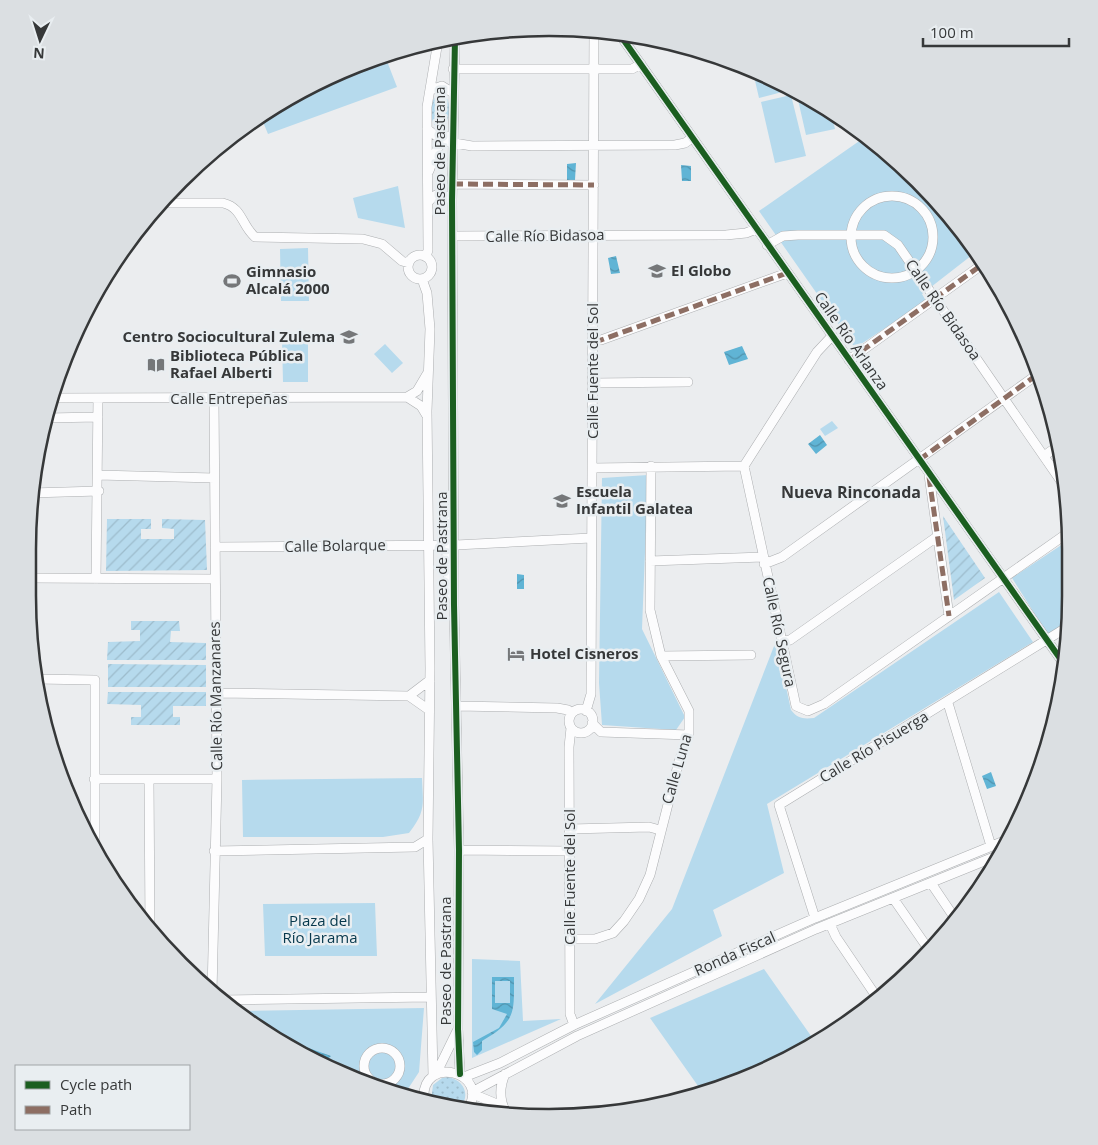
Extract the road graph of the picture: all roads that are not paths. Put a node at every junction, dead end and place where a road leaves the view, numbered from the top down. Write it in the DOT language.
graph roads {
  1 [pos="594,38"];
  2 [pos="626,42"];
  3 [pos="455,45"];
  4 [pos="437,49"];
  5 [pos="641,64"];
  6 [pos="453,69"];
  7 [pos="594,69"];
  8 [pos="431,90"];
  9 [pos="453,93"];
  10 [pos="427,129"];
  11 [pos="453,132"];
  12 [pos="692,138"];
  13 [pos="443,141"];
  14 [pos="453,144"];
  15 [pos="594,145"];
  16 [pos="429,171"];
  17 [pos="453,184"];
  18 [pos="594,185"];
  19 [pos="452,200"];
  20 [pos="429,201"];
  21 [pos="170,203"];
  22 [pos="756,229"];
  23 [pos="594,235"];
  24 [pos="850,235"];
  25 [pos="453,236"];
  26 [pos="768,245"];
  27 [pos="426,257"];
  28 [pos="409,263"];
  29 [pos="977,268"];
  30 [pos="915,271"];
  31 [pos="787,273"];
  32 [pos="422,279"];
  33 [pos="935,299"];
  34 [pos="832,336"];
  35 [pos="594,340"];
  36 [pos="849,360"];
  37 [pos="429,369"];
  38 [pos="1033,378"];
  39 [pos="688,382"];
  40 [pos="593,383"];
  41 [pos="59,398"];
  42 [pos="98,398"];
  43 [pos="408,398"];
  44 [pos="1004,398"];
  45 [pos="214,399"];
  46 [pos="428,416"];
  47 [pos="98,417"];
  48 [pos="54,418"];
  49 [pos="1052,450"];
  50 [pos="1044,456"];
  51 [pos="920,460"];
  52 [pos="651,466"];
  53 [pos="744,466"];
  54 [pos="592,468"];
  55 [pos="929,472"];
  56 [pos="1056,473"];
  57 [pos="98,475"];
  58 [pos="214,478"];
  59 [pos="98,491"];
  60 [pos="40,493"];
  61 [pos="938,536"];
  62 [pos="1062,537"];
  63 [pos="591,538"];
  64 [pos="428,545"];
  65 [pos="452,545"];
  66 [pos="215,548"];
  67 [pos="764,560"];
  68 [pos="650,561"];
  69 [pos="36,578"];
  70 [pos="1004,578"];
  71 [pos="96,579"];
  72 [pos="215,579"];
  73 [pos="949,616"];
  74 [pos="1061,632"];
  75 [pos="1048,641"];
  76 [pos="781,642"];
  77 [pos="751,655"];
  78 [pos="1058,655"];
  79 [pos="662,656"];
  80 [pos="43,679"];
  81 [pos="430,680"];
  82 [pos="216,694"];
  83 [pos="409,696"];
  84 [pos="948,702"];
  85 [pos="457,706"];
  86 [pos="429,710"];
  87 [pos="586,711"];
  88 [pos="572,714"];
  89 [pos="592,723"];
  90 [pos="571,728"];
  91 [pos="689,735"];
  92 [pos="94,779"];
  93 [pos="149,779"];
  94 [pos="217,779"];
  95 [pos="570,829"];
  96 [pos="660,830"];
  97 [pos="95,834"];
  98 [pos="428,839"];
  99 [pos="998,843"];
  100 [pos="991,846"];
  101 [pos="459,850"];
  102 [pos="570,851"];
  103 [pos="214,852"];
  104 [pos="988,860"];
  105 [pos="931,883"];
  106 [pos="893,898"];
  107 [pos="952,913"];
  108 [pos="150,918"];
  109 [pos="815,918"];
  110 [pos="830,924"];
  111 [pos="570,939"];
  112 [pos="925,945"];
  113 [pos="212,983"];
  114 [pos="874,993"];
  115 [pos="430,998"];
  116 [pos="233,1000"];
  117 [pos="574,1026"];
  118 [pos="458,1029"];
  119 [pos="395,1052"];
  120 [pos="505,1074"];
  121 [pos="435,1075"];
  122 [pos="462,1075"];
  123 [pos="367,1076"];
  124 [pos="388,1083"];
  125 [pos="424,1093"];
  126 [pos="472,1093"];
  127 [pos="470,1102"];
  128 [pos="502,1106"];
  1 -- 7 [label="street, Calle Fuente del Sol"];
  2 -- 5 [label="street, Calle Río Arlanza"];
  3 -- 6 [label="street, Paseo de Pastrana"];
  4 -- 8 [label="street, Paseo de Pastrana"];
  5 -- 7 [label="street"];
  5 -- 12 [label="street, Calle Río Arlanza"];
  6 -- 7 [label="street"];
  6 -- 9 [label="street, Paseo de Pastrana"];
  7 -- 15 [label="street, Calle Fuente del Sol"];
  8 -- 9 [label="street, Paseo de Pastrana"];
  8 -- 10 [label="street, Paseo de Pastrana"];
  9 -- 11 [label="street, Paseo de Pastrana"];
  10 -- 13 [label="street, Paseo de Pastrana"];
  10 -- 16 [label="street, Paseo de Pastrana"];
  11 -- 13 [label="street, Paseo de Pastrana"];
  11 -- 14 [label="street, Paseo de Pastrana"];
  12 -- 15 [label="street"];
  12 -- 22 [label="street, Calle Río Arlanza"];
  13 -- 14 [label="street, Paseo de Pastrana"];
  13 -- 16 [label="street, Paseo de Pastrana"];
  14 -- 15 [label="street"];
  14 -- 17 [label="street, Paseo de Pastrana"];
  15 -- 18 [label="street, Calle Fuente del Sol"];
  16 -- 20 [label="street, Paseo de Pastrana"];
  17 -- 18 [label="street"];
  17 -- 19 [label="street, Paseo de Pastrana"];
  18 -- 23 [label="street, Calle Fuente del Sol"];
  19 -- 20 [label="street, Paseo de Pastrana"];
  19 -- 25 [label="street, Paseo de Pastrana"];
  20 -- 27 [label="street, Paseo de Pastrana"];
  21 -- 28 [label="street"];
  22 -- 23 [label="street, Calle Río Bidasoa"];
  22 -- 26 [label="street, Calle Río Arlanza"];
  23 -- 25 [label="street, Calle Río Bidasoa"];
  23 -- 35 [label="street, Calle Fuente del Sol"];
  24 -- 26 [label="street, Calle Río Bidasoa"];
  24 -- 30 [label="street, Calle Río Bidasoa"];
  24 -- 30 [label="street"];
  24 -- 30 [label="street"];
  25 -- 65 [label="street, Paseo de Pastrana"];
  26 -- 31 [label="street, Calle Río Arlanza"];
  27 -- 28 [label="street"];
  27 -- 32 [label="street"];
  28 -- 32 [label="street"];
  29 -- 33 [label="street"];
  30 -- 33 [label="street, Calle Río Bidasoa"];
  31 -- 34 [label="street, Calle Río Arlanza"];
  31 -- 35 [label="street"];
  32 -- 37 [label="street, Paseo de Pastrana"];
  33 -- 36 [label="street"];
  33 -- 44 [label="street, Calle Río Bidasoa"];
  34 -- 36 [label="street, Calle Río Arlanza"];
  34 -- 53 [label="street"];
  35 -- 40 [label="street, Calle Fuente del Sol"];
  36 -- 51 [label="street, Calle Río Arlanza"];
  37 -- 43 [label="street"];
  37 -- 46 [label="street, Paseo de Pastrana"];
  38 -- 44 [label="street"];
  39 -- 40 [label="street"];
  40 -- 54 [label="street, Calle Fuente del Sol"];
  41 -- 42 [label="street, Calle Entrepeñas"];
  42 -- 45 [label="street, Calle Entrepeñas"];
  42 -- 47 [label="street"];
  43 -- 45 [label="street, Calle Entrepeñas"];
  43 -- 46 [label="street"];
  44 -- 50 [label="street, Calle Río Bidasoa"];
  44 -- 51 [label="street"];
  45 -- 58 [label="street, Calle Río Manzanares"];
  46 -- 64 [label="street, Paseo de Pastrana"];
  47 -- 48 [label="street"];
  47 -- 57 [label="street"];
  49 -- 50 [label="street"];
  50 -- 56 [label="street, Calle Río Bidasoa"];
  51 -- 55 [label="street, Calle Río Arlanza"];
  51 -- 67 [label="street"];
  52 -- 53 [label="street"];
  52 -- 54 [label="street"];
  52 -- 68 [label="street, Calle Luna"];
  53 -- 67 [label="street, Calle Río Segura"];
  54 -- 63 [label="street, Calle Fuente del Sol"];
  55 -- 61 [label="street"];
  55 -- 70 [label="street, Calle Río Arlanza"];
  57 -- 58 [label="street"];
  57 -- 59 [label="street"];
  58 -- 66 [label="street, Calle Río Manzanares"];
  59 -- 60 [label="street"];
  59 -- 71 [label="street"];
  61 -- 73 [label="street"];
  61 -- 76 [label="street"];
  62 -- 70 [label="street, Calle Río Segura"];
  63 -- 65 [label="street, Calle Bolarque"];
  63 -- 87 [label="street, Calle Fuente del Sol"];
  64 -- 65 [label="street, Calle Bolarque"];
  64 -- 66 [label="street, Calle Bolarque"];
  64 -- 81 [label="street, Paseo de Pastrana"];
  65 -- 85 [label="street, Paseo de Pastrana"];
  66 -- 72 [label="street, Calle Río Manzanares"];
  67 -- 68 [label="street"];
  67 -- 76 [label="street, Calle Río Segura"];
  68 -- 79 [label="street, Calle Luna"];
  69 -- 71 [label="street"];
  70 -- 73 [label="street, Calle Río Segura"];
  70 -- 75 [label="street, Calle Río Arlanza"];
  71 -- 72 [label="street"];
  72 -- 82 [label="street, Calle Río Manzanares"];
  73 -- 76 [label="street, Calle Río Segura"];
  74 -- 75 [label="street, Calle Río Pisuerga"];
  75 -- 78 [label="street, Calle Río Arlanza"];
  75 -- 84 [label="street, Calle Río Pisuerga"];
  77 -- 79 [label="street"];
  79 -- 91 [label="street, Calle Luna"];
  80 -- 92 [label="street"];
  81 -- 83 [label="street"];
  81 -- 86 [label="street, Paseo de Pastrana"];
  82 -- 83 [label="street"];
  82 -- 94 [label="street, Calle Río Manzanares"];
  83 -- 86 [label="street"];
  84 -- 100 [label="street"];
  84 -- 109 [label="street, Calle Río Pisuerga"];
  85 -- 88 [label="street"];
  85 -- 101 [label="street, Paseo de Pastrana"];
  86 -- 98 [label="street, Paseo de Pastrana"];
  87 -- 88 [label="street"];
  87 -- 89 [label="street"];
  88 -- 90 [label="street"];
  89 -- 90 [label="street"];
  89 -- 91 [label="street"];
  90 -- 95 [label="street, Calle Fuente del Sol"];
  91 -- 96 [label="street, Calle Luna"];
  92 -- 93 [label="street"];
  92 -- 97 [label="street"];
  93 -- 94 [label="street"];
  93 -- 108 [label="street"];
  94 -- 103 [label="street, Calle Río Manzanares"];
  95 -- 96 [label="street"];
  95 -- 102 [label="street, Calle Fuente del Sol"];
  96 -- 111 [label="street, Calle Luna"];
  98 -- 103 [label="street"];
  98 -- 115 [label="street, Paseo de Pastrana"];
  99 -- 100 [label="street, Ronda Fiscal"];
  100 -- 109 [label="street, Ronda Fiscal"];
  101 -- 102 [label="street"];
  101 -- 118 [label="street, Paseo de Pastrana"];
  102 -- 111 [label="street, Calle Fuente del Sol"];
  103 -- 113 [label="street, Calle Río Manzanares"];
  104 -- 105 [label="street, Ronda Fiscal"];
  105 -- 106 [label="street, Ronda Fiscal"];
  105 -- 107 [label="street"];
  106 -- 110 [label="street, Ronda Fiscal"];
  106 -- 112 [label="street"];
  109 -- 117 [label="street, Ronda Fiscal"];
  110 -- 114 [label="street"];
  110 -- 120 [label="street, Ronda Fiscal"];
  111 -- 117 [label="street, Calle Fuente del Sol"];
  115 -- 116 [label="street"];
  115 -- 121 [label="street, Paseo de Pastrana"];
  117 -- 122 [label="street, Ronda Fiscal"];
  118 -- 121 [label="street, Paseo de Pastrana"];
  118 -- 122 [label="street, Paseo de Pastrana"];
  119 -- 123 [label="street"];
  119 -- 124 [label="street"];
  120 -- 126 [label="street, Ronda Fiscal"];
  120 -- 128 [label="street"];
  121 -- 122 [label="street"];
  121 -- 125 [label="street"];
  122 -- 126 [label="street"];
  126 -- 127 [label="street"];
  126 -- 128 [label="street"];
}
